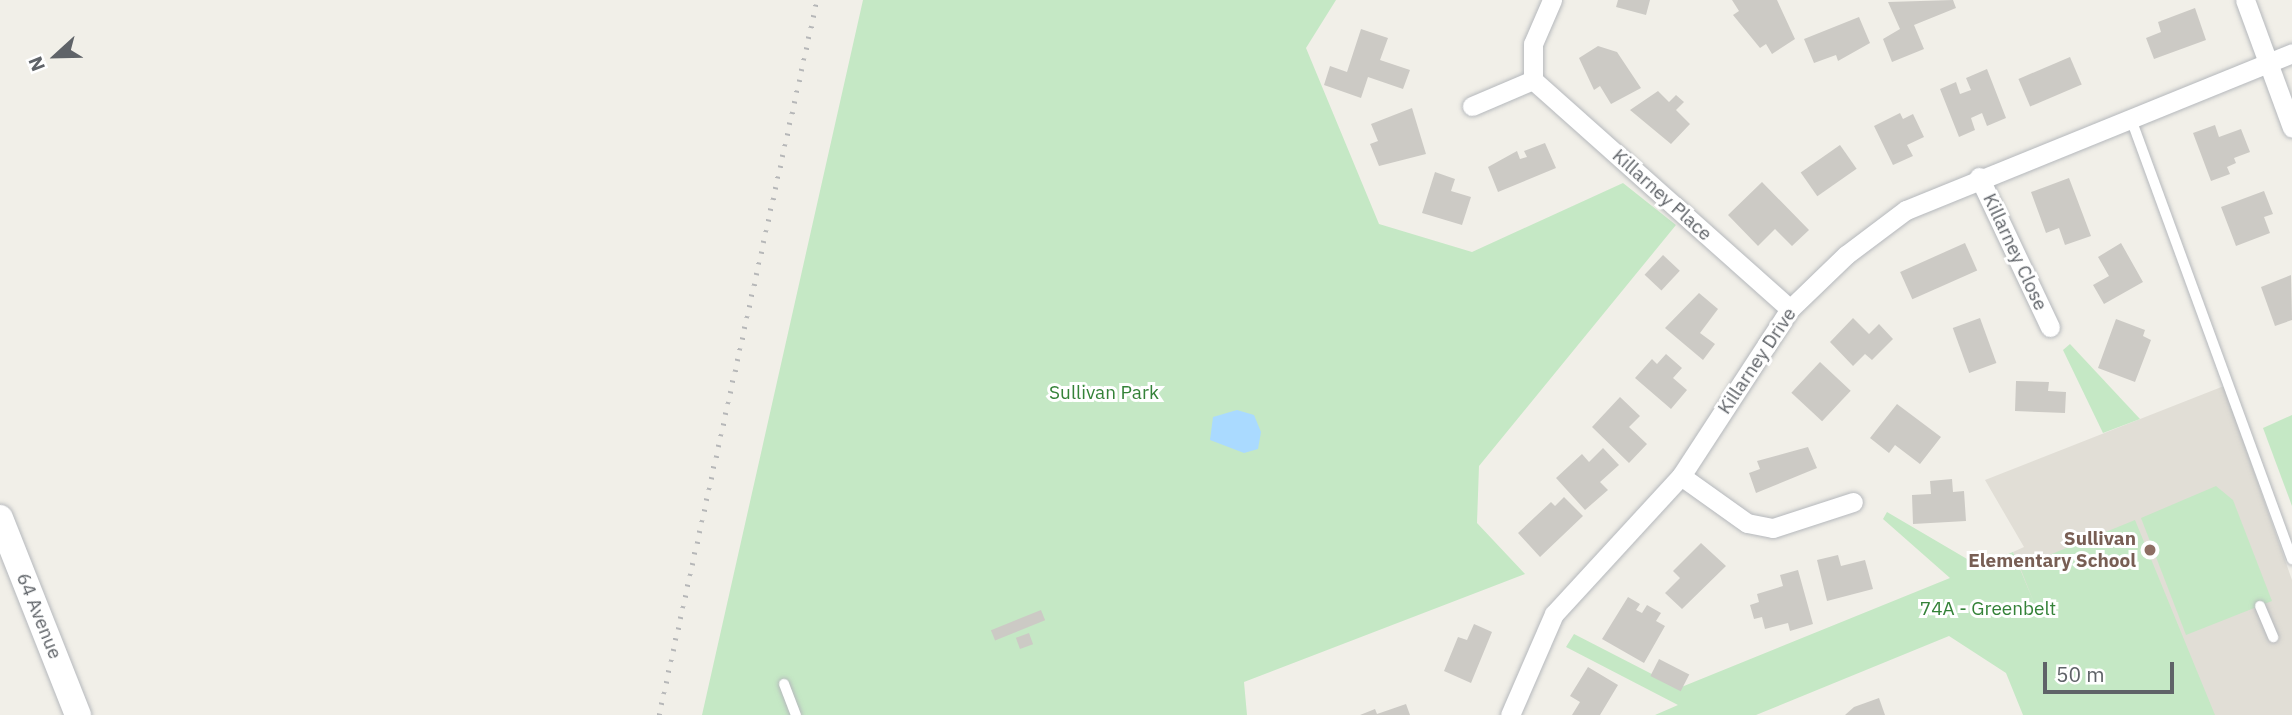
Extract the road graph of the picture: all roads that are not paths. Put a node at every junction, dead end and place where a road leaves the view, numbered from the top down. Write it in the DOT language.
graph roads {
  1 [pos="1552,0"];
  2 [pos="2245,0"];
  3 [pos="2292,52"];
  4 [pos="2267,63"];
  5 [pos="1533,80"];
  6 [pos="1472,106"];
  7 [pos="2131,119"];
  8 [pos="2292,128"];
  9 [pos="1979,177"];
  10 [pos="1790,309"];
  11 [pos="2050,327"];
  12 [pos="1681,476"];
  13 [pos="1853,502"];
  14 [pos="0,518"];
  15 [pos="2292,560"];
  16 [pos="2260,606"];
  17 [pos="2273,637"];
  18 [pos="784,684"];
  19 [pos="78,715"];
  20 [pos="796,715"];
  21 [pos="1510,715"];
  1 -- 5 [label="street"];
  2 -- 4 [label="street"];
  3 -- 4 [label="street, Killarney Drive"];
  4 -- 7 [label="street, Killarney Drive"];
  4 -- 8 [label="street"];
  5 -- 6 [label="street"];
  5 -- 10 [label="street, Killarney Place"];
  7 -- 9 [label="street, Killarney Drive"];
  7 -- 15 [label="lane"];
  9 -- 10 [label="street, Killarney Drive"];
  9 -- 11 [label="street, Killarney Close"];
  10 -- 12 [label="street, Killarney Drive"];
  12 -- 13 [label="street"];
  12 -- 21 [label="street, Killarney Drive"];
  14 -- 19 [label="main road, 64 Avenue"];
  16 -- 17 [label="lane"];
  18 -- 20 [label="lane"];
}
